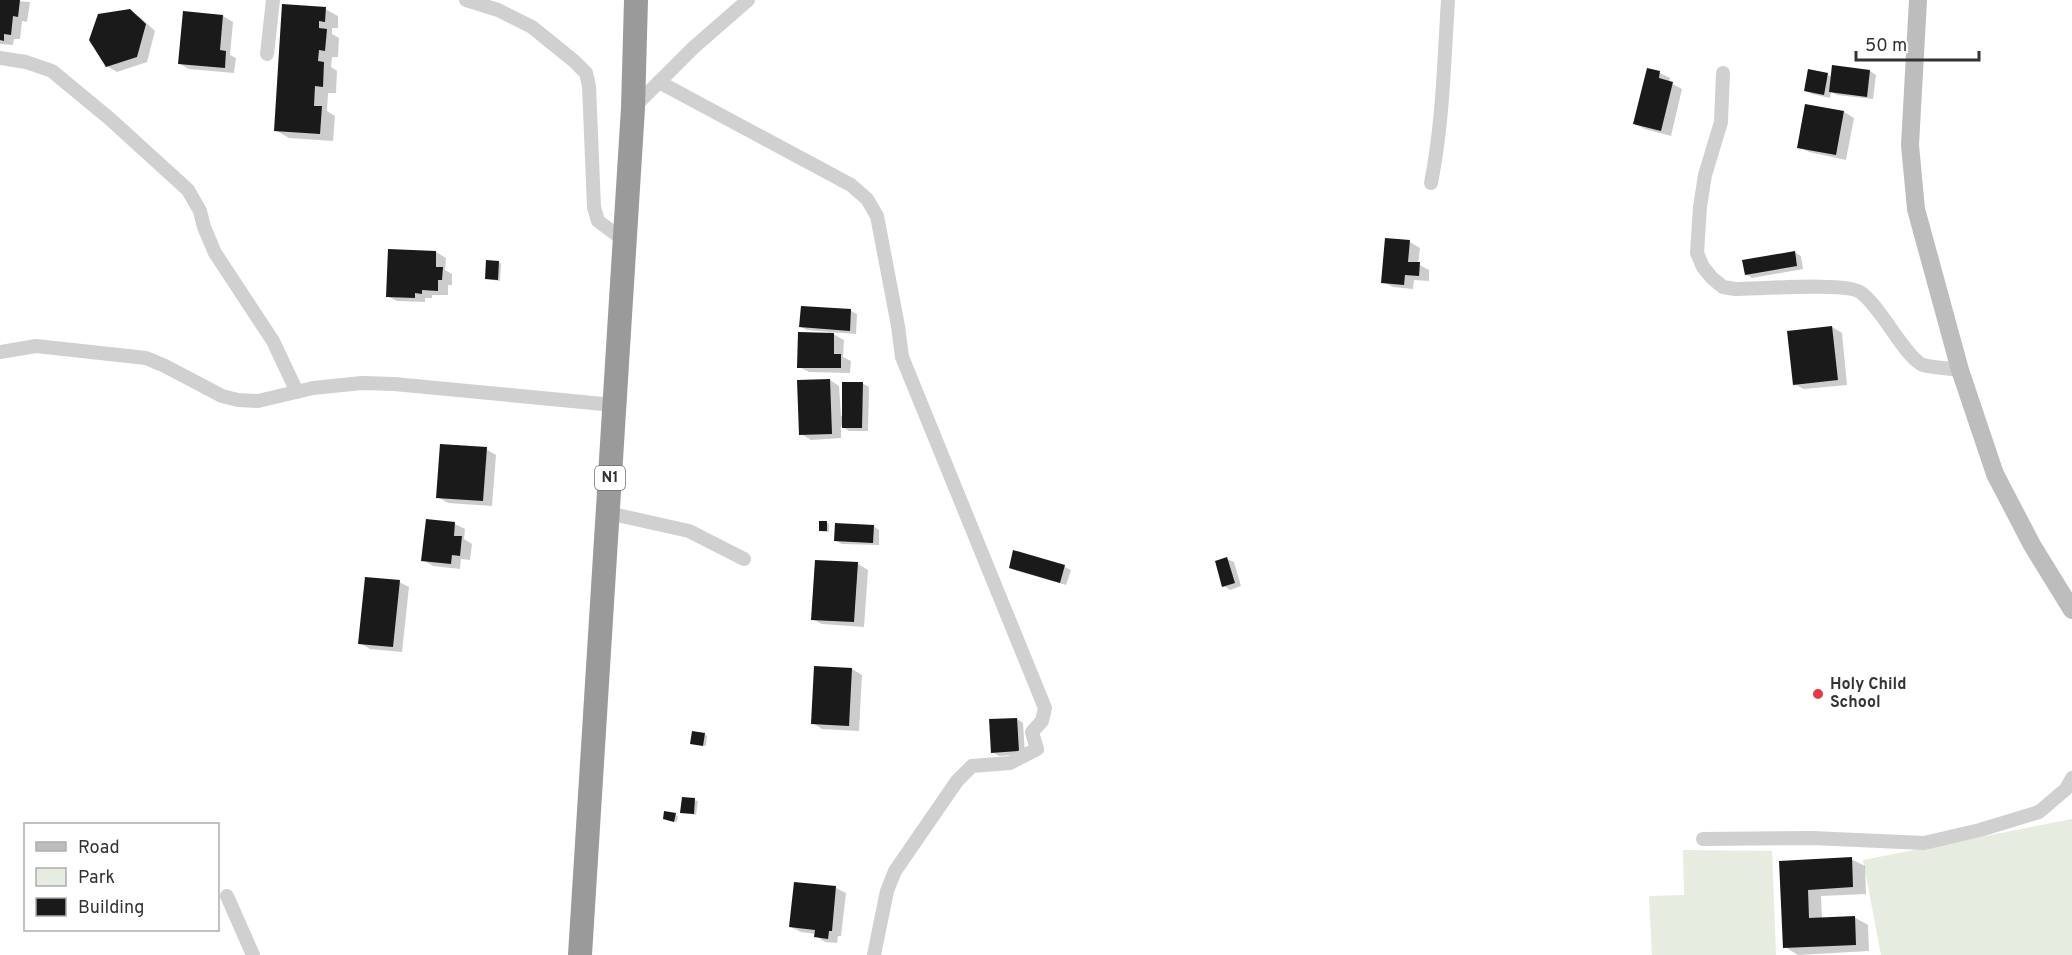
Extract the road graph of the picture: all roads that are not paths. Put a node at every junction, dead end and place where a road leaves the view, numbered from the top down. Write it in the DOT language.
graph roads {
  1 [pos="273,0"];
  2 [pos="466,0"];
  3 [pos="636,0"];
  4 [pos="748,0"];
  5 [pos="1448,0"];
  6 [pos="1918,0"];
  7 [pos="267,54"];
  8 [pos="0,58"];
  9 [pos="1723,72"];
  10 [pos="659,82"];
  11 [pos="633,108"];
  12 [pos="1431,183"];
  13 [pos="624,241"];
  14 [pos="0,352"];
  15 [pos="1960,370"];
  16 [pos="297,392"];
  17 [pos="614,405"];
  18 [pos="608,513"];
  19 [pos="744,559"];
  20 [pos="2072,610"];
  21 [pos="2072,778"];
  22 [pos="1703,839"];
  23 [pos="227,896"];
  24 [pos="253,955"];
  25 [pos="580,955"];
  26 [pos="874,955"];
  1 -- 7 [label="street"];
  2 -- 13 [label="street"];
  3 -- 11 [label="highway, N1"];
  4 -- 10 [label="street"];
  5 -- 12 [label="street"];
  6 -- 15 [label="street"];
  8 -- 16 [label="street"];
  9 -- 15 [label="street"];
  10 -- 11 [label="street"];
  10 -- 26 [label="street"];
  11 -- 13 [label="highway, N1"];
  13 -- 17 [label="highway, N1"];
  14 -- 16 [label="street"];
  15 -- 20 [label="street"];
  16 -- 17 [label="street"];
  17 -- 18 [label="highway, N1"];
  18 -- 19 [label="street"];
  18 -- 25 [label="highway, N1"];
  21 -- 22 [label="street"];
  23 -- 24 [label="street"];
}
